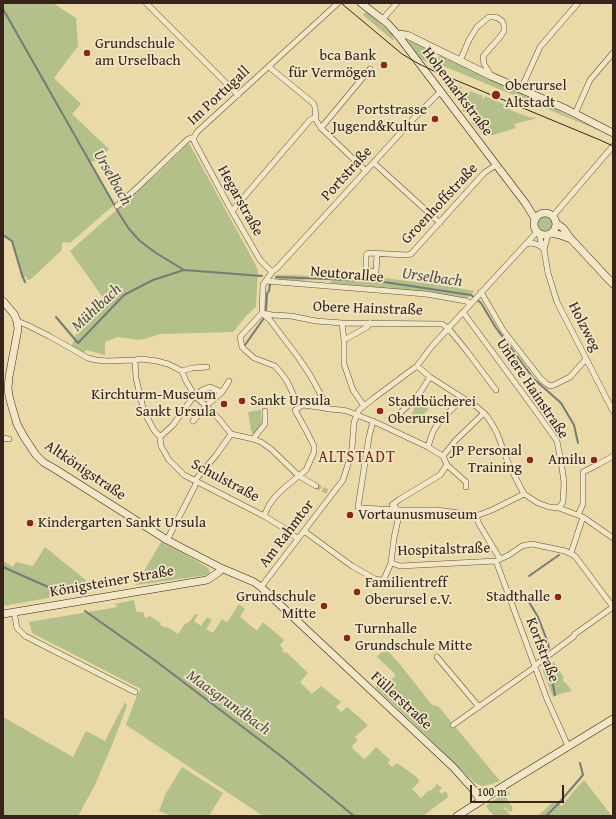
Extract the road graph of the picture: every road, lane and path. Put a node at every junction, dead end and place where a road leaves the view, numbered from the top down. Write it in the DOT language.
graph roads {
  1 [pos="146,3"];
  2 [pos="338,3"];
  3 [pos="361,3"];
  4 [pos="397,3"];
  5 [pos="578,3"];
  6 [pos="382,20"];
  7 [pos="397,34"];
  8 [pos="613,53"];
  9 [pos="460,61"];
  10 [pos="269,67"];
  11 [pos="370,69"];
  12 [pos="491,76"];
  13 [pos="522,89"];
  14 [pos="440,92"];
  15 [pos="238,95"];
  16 [pos="575,114"];
  17 [pos="315,117"];
  18 [pos="321,128"];
  19 [pos="613,133"];
  20 [pos="194,138"];
  21 [pos="613,146"];
  22 [pos="374,163"];
  23 [pos="496,165"];
  24 [pos="366,171"];
  25 [pos="117,206"];
  26 [pos="232,211"];
  27 [pos="538,217"];
  28 [pos="555,220"];
  29 [pos="440,222"];
  30 [pos="538,232"];
  31 [pos="550,234"];
  32 [pos="571,239"];
  33 [pos="526,244"];
  34 [pos="543,248"];
  35 [pos="377,254"];
  36 [pos="272,272"];
  37 [pos="266,281"];
  38 [pos="613,284"];
  39 [pos="481,292"];
  40 [pos="3,301"];
  41 [pos="474,301"];
  42 [pos="463,312"];
  43 [pos="262,313"];
  44 [pos="17,321"];
  45 [pos="342,323"];
  46 [pos="370,323"];
  47 [pos="448,328"];
  48 [pos="344,340"];
  49 [pos="135,360"];
  50 [pos="586,360"];
  51 [pos="417,366"];
  52 [pos="207,367"];
  53 [pos="182,371"];
  54 [pos="430,377"];
  55 [pos="229,381"];
  56 [pos="6,388"];
  57 [pos="496,390"];
  58 [pos="222,392"];
  59 [pos="196,396"];
  60 [pos="464,398"];
  61 [pos="303,405"];
  62 [pos="206,406"];
  63 [pos="364,406"];
  64 [pos="326,408"];
  65 [pos="265,411"];
  66 [pos="613,412"];
  67 [pos="400,413"];
  68 [pos="484,414"];
  69 [pos="356,415"];
  70 [pos="193,421"];
  71 [pos="373,421"];
  72 [pos="231,434"];
  73 [pos="160,437"];
  74 [pos="3,438"];
  75 [pos="10,439"];
  76 [pos="253,439"];
  77 [pos="428,447"];
  78 [pos="443,456"];
  79 [pos="613,456"];
  80 [pos="447,465"];
  81 [pos="299,476"];
  82 [pos="196,482"];
  83 [pos="316,486"];
  84 [pos="466,487"];
  85 [pos="524,494"];
  86 [pos="393,504"];
  87 [pos="559,508"];
  88 [pos="385,509"];
  89 [pos="397,510"];
  90 [pos="264,516"];
  91 [pos="476,516"];
  92 [pos="580,516"];
  93 [pos="304,531"];
  94 [pos="613,538"];
  95 [pos="298,539"];
  96 [pos="167,540"];
  97 [pos="571,553"];
  98 [pos="498,560"];
  99 [pos="391,563"];
  100 [pos="221,568"];
  101 [pos="261,587"];
  102 [pos="613,607"];
  103 [pos="14,612"];
  104 [pos="3,614"];
  105 [pos="437,657"];
  106 [pos="535,667"];
  107 [pos="135,692"];
  108 [pos="479,707"];
  109 [pos="613,719"];
  110 [pos="453,725"];
  111 [pos="568,746"];
  112 [pos="481,801"];
  113 [pos="456,816"];
  1 -- 15 [label="street"];
  2 -- 10 [label="street, Im Portugall"];
  3 -- 6 [label="street, Hohemarkstraße"];
  4 -- 6 [label="street"];
  5 -- 13 [label="street"];
  6 -- 7 [label="street, Hohemarkstraße"];
  7 -- 9 [label="street"];
  7 -- 14 [label="street, Hohemarkstraße"];
  8 -- 16 [label="street"];
  9 -- 12 [label="street"];
  9 -- 12 [label="street"];
  10 -- 15 [label="street, Im Portugall"];
  10 -- 17 [label="street"];
  11 -- 18 [label="street"];
  12 -- 13 [label="street"];
  13 -- 16 [label="street"];
  14 -- 22 [label="street, Portstraße"];
  14 -- 23 [label="street, Hohemarkstraße"];
  15 -- 20 [label="street, Im Portugall"];
  16 -- 19 [label="street"];
  17 -- 18 [label="street"];
  17 -- 26 [label="street"];
  18 -- 24 [label="street"];
  20 -- 25 [label="street, Im Portugall"];
  20 -- 26 [label="street, Hegarstraße"];
  21 -- 28 [label="street"];
  22 -- 24 [label="street, Portstraße"];
  22 -- 29 [label="street"];
  23 -- 27 [label="street, Hohemarkstraße"];
  23 -- 29 [label="street, Groenhoffstraße"];
  24 -- 36 [label="street, Portstraße"];
  26 -- 36 [label="street, Hegarstraße"];
  27 -- 28 [label="street"];
  27 -- 30 [label="street"];
  28 -- 31 [label="street"];
  28 -- 32 [label="street"];
  29 -- 35 [label="street, Groenhoffstraße"];
  30 -- 31 [label="street"];
  30 -- 33 [label="street"];
  30 -- 34 [label="street, Holzweg"];
  31 -- 32 [label="street"];
  31 -- 34 [label="street, Holzweg"];
  32 -- 38 [label="street"];
  33 -- 34 [label="street"];
  33 -- 39 [label="street"];
  34 -- 50 [label="street, Holzweg"];
  36 -- 37 [label="street, Portstraße"];
  37 -- 41 [label="street, Neutorallee"];
  37 -- 43 [label="street"];
  39 -- 41 [label="street"];
  39 -- 50 [label="street"];
  40 -- 44 [label="street"];
  41 -- 42 [label="street"];
  42 -- 47 [label="street"];
  42 -- 87 [label="street, Untere Hainstraße"];
  43 -- 45 [label="street, Obere Hainstraße"];
  43 -- 61 [label="street"];
  43 -- 64 [label="street"];
  44 -- 49 [label="street"];
  44 -- 56 [label="street, Altkönigstraße"];
  45 -- 46 [label="street, Obere Hainstraße"];
  45 -- 48 [label="street"];
  46 -- 47 [label="street, Obere Hainstraße"];
  46 -- 48 [label="street"];
  47 -- 51 [label="street"];
  47 -- 57 [label="street"];
  48 -- 63 [label="street"];
  49 -- 53 [label="street"];
  49 -- 73 [label="street, Schulstraße"];
  50 -- 66 [label="street, Holzweg"];
  51 -- 54 [label="street"];
  51 -- 63 [label="street"];
  52 -- 53 [label="street"];
  53 -- 59 [label="street"];
  54 -- 60 [label="street"];
  54 -- 67 [label="street"];
  55 -- 58 [label="street"];
  56 -- 96 [label="street, Altkönigstraße"];
  58 -- 59 [label="street"];
  58 -- 62 [label="street"];
  59 -- 62 [label="street"];
  59 -- 73 [label="street"];
  60 -- 68 [label="street"];
  60 -- 77 [label="street"];
  61 -- 64 [label="street"];
  61 -- 81 [label="street"];
  62 -- 70 [label="street"];
  62 -- 72 [label="street"];
  63 -- 69 [label="street"];
  64 -- 69 [label="street"];
  65 -- 76 [label="street"];
  68 -- 78 [label="street"];
  68 -- 85 [label="street"];
  69 -- 71 [label="street"];
  69 -- 93 [label="street, Am Rahmtor"];
  71 -- 77 [label="street"];
  71 -- 88 [label="street"];
  72 -- 76 [label="street"];
  72 -- 82 [label="street"];
  73 -- 82 [label="street, Schulstraße"];
  74 -- 75 [label="street"];
  76 -- 81 [label="street"];
  77 -- 78 [label="street"];
  78 -- 80 [label="street"];
  79 -- 92 [label="street"];
  80 -- 84 [label="street"];
  80 -- 86 [label="street"];
  81 -- 83 [label="street"];
  81 -- 90 [label="street"];
  82 -- 90 [label="street, Schulstraße"];
  82 -- 96 [label="street"];
  85 -- 87 [label="street"];
  85 -- 91 [label="street"];
  86 -- 88 [label="street"];
  86 -- 89 [label="street"];
  87 -- 92 [label="street"];
  88 -- 89 [label="street"];
  89 -- 91 [label="street"];
  89 -- 99 [label="street, Hospitalstraße"];
  90 -- 95 [label="street, Schulstraße"];
  91 -- 98 [label="street, Korfstraße"];
  92 -- 94 [label="street"];
  92 -- 97 [label="street"];
  93 -- 95 [label="street, Am Rahmtor"];
  93 -- 99 [label="street"];
  95 -- 101 [label="street, Am Rahmtor"];
  96 -- 100 [label="street, Altkönigstraße"];
  97 -- 98 [label="street, Hospitalstraße"];
  97 -- 102 [label="street"];
  98 -- 99 [label="street, Hospitalstraße"];
  98 -- 106 [label="street, Korfstraße"];
  100 -- 101 [label="street, Füllerstraße"];
  100 -- 103 [label="street, Königsteiner Straße"];
  101 -- 112 [label="street, Füllerstraße"];
  102 -- 106 [label="street"];
  103 -- 104 [label="street, Königsteiner Straße"];
  103 -- 107 [label="street"];
  105 -- 108 [label="street"];
  106 -- 108 [label="street"];
  106 -- 111 [label="street, Korfstraße"];
  108 -- 110 [label="street"];
  109 -- 111 [label="street"];
  111 -- 112 [label="street"];
  112 -- 113 [label="street"];
}
